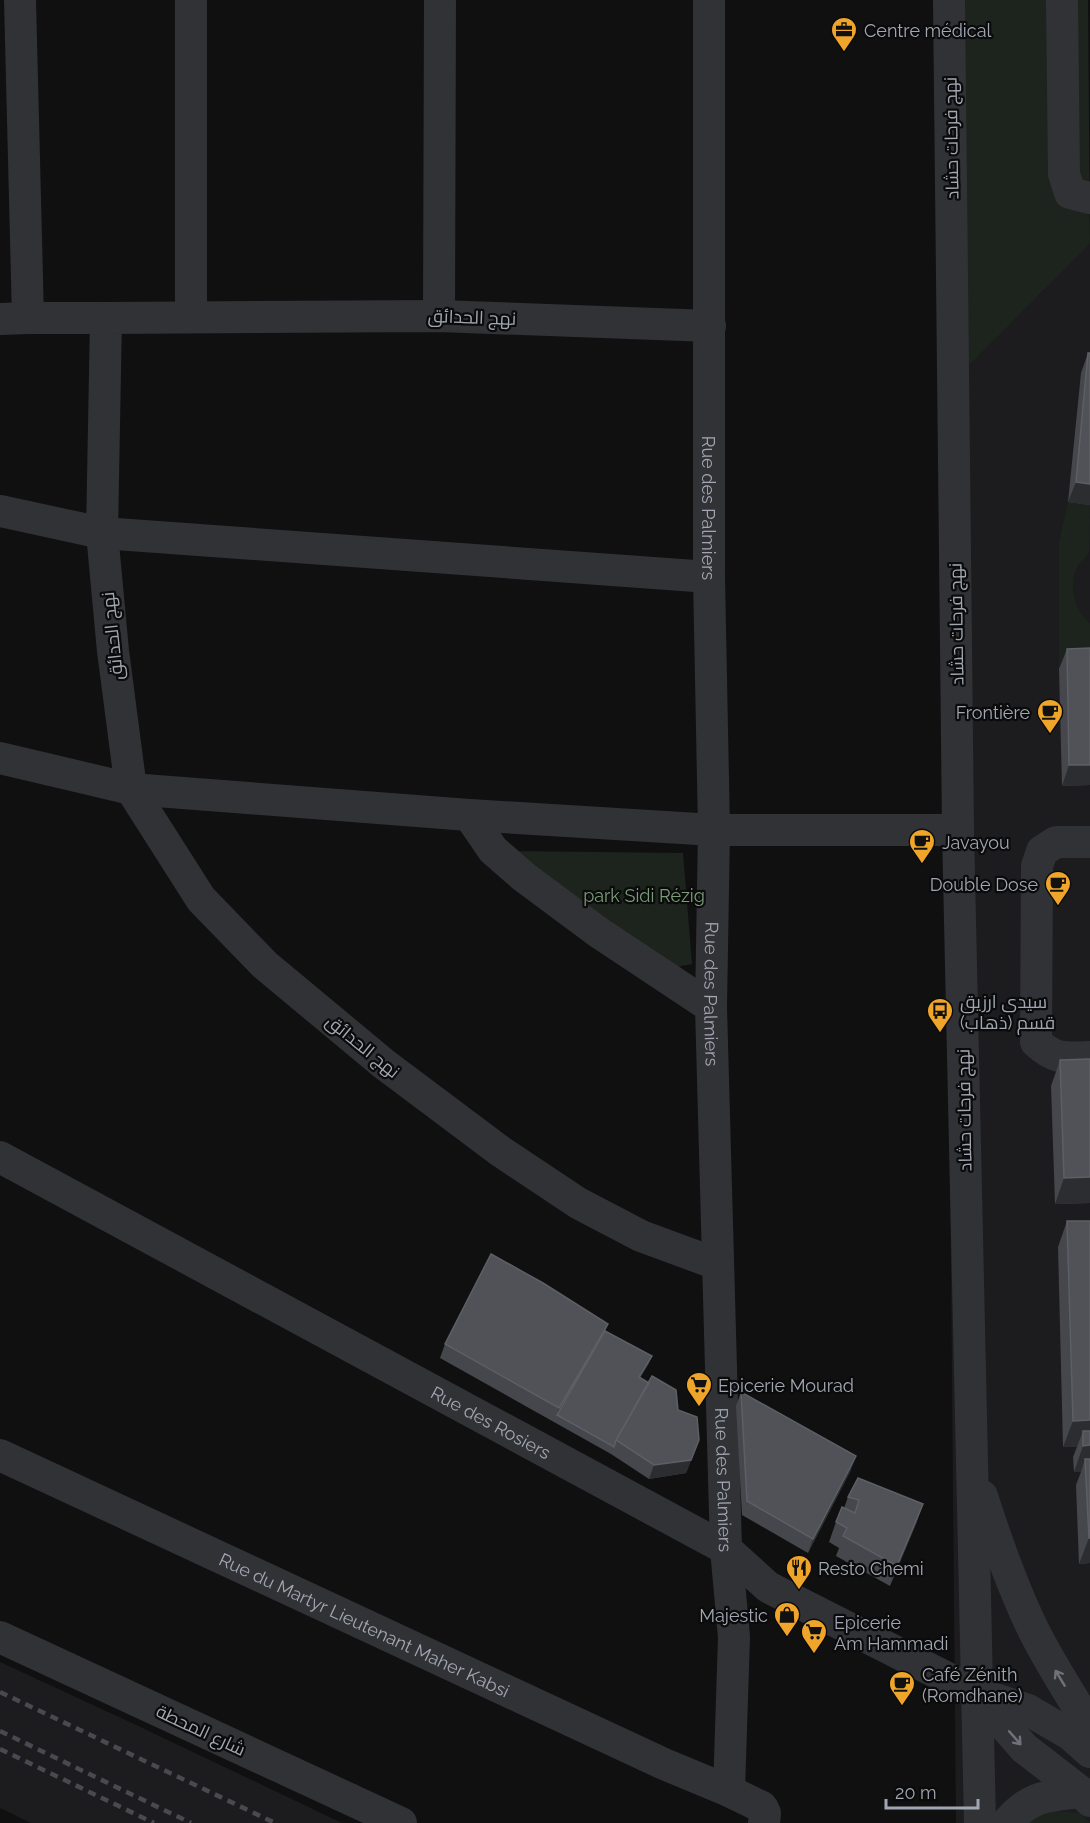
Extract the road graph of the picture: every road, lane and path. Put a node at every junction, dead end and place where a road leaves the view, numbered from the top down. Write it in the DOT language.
graph roads {
  1 [pos="20,0"];
  2 [pos="191,0"];
  3 [pos="440,0"];
  4 [pos="709,0"];
  5 [pos="949,0"];
  6 [pos="1062,0"];
  7 [pos="1090,198"];
  8 [pos="439,316"];
  9 [pos="191,317"];
  10 [pos="14,318"];
  11 [pos="106,318"];
  12 [pos="710,326"];
  13 [pos="0,511"];
  14 [pos="102,533"];
  15 [pos="709,577"];
  16 [pos="0,758"];
  17 [pos="131,789"];
  18 [pos="469,815"];
  19 [pos="714,830"];
  20 [pos="958,830"];
  21 [pos="1090,842"];
  22 [pos="711,1008"];
  23 [pos="1090,1057"];
  24 [pos="0,1156"];
  25 [pos="717,1264"];
  26 [pos="0,1455"];
  27 [pos="972,1468"];
  28 [pos="726,1549"];
  29 [pos="0,1637"];
  30 [pos="976,1693"];
  31 [pos="1090,1728"];
  32 [pos="1090,1752"];
  33 [pos="729,1791"];
  34 [pos="1086,1797"];
  35 [pos="401,1823"];
  36 [pos="764,1823"];
  37 [pos="980,1823"];
  38 [pos="1007,1823"];
  1 -- 10 [label="street"];
  2 -- 9 [label="street"];
  3 -- 8 [label="street"];
  4 -- 12 [label="street, Rue des Palmiers"];
  5 -- 20 [label="street, نهج فرحات حشاد"];
  6 -- 7 [label="street"];
  8 -- 9 [label="street, نهج الحدائق"];
  8 -- 12 [label="street, نهج الحدائق"];
  9 -- 11 [label="street, نهج الحدائق"];
  10 -- 11 [label="street"];
  11 -- 14 [label="street, نهج الحدائق"];
  12 -- 15 [label="street, Rue des Palmiers"];
  13 -- 14 [label="street"];
  14 -- 15 [label="street"];
  14 -- 17 [label="street, نهج الحدائق"];
  15 -- 19 [label="street, Rue des Palmiers"];
  16 -- 17 [label="street"];
  17 -- 18 [label="street"];
  17 -- 25 [label="street, نهج الحدائق"];
  18 -- 19 [label="street"];
  18 -- 22 [label="street"];
  19 -- 20 [label="street"];
  19 -- 22 [label="street, Rue des Palmiers"];
  20 -- 27 [label="street, نهج فرحات حشاد"];
  21 -- 23 [label="street"];
  22 -- 25 [label="street, Rue des Palmiers"];
  24 -- 28 [label="street, Rue des Rosiers"];
  25 -- 28 [label="street, Rue des Palmiers"];
  26 -- 33 [label="street, Rue du Martyr Lieutenant Maher Kabsi"];
  27 -- 30 [label="street, نهج فرحات حشاد"];
  31 -- 27 [label="street, one-way"];
  28 -- 30 [label="street, Rue des Rosiers"];
  28 -- 33 [label="street, Rue des Palmiers"];
  29 -- 35 [label="street, شارع المحطة"];
  30 -- 32 [label="street"];
  30 -- 34 [label="street, one-way"];
  30 -- 37 [label="street, نهج فرحات حشاد"];
  33 -- 36 [label="street"];
  34 -- 38 [label="street"];
}
